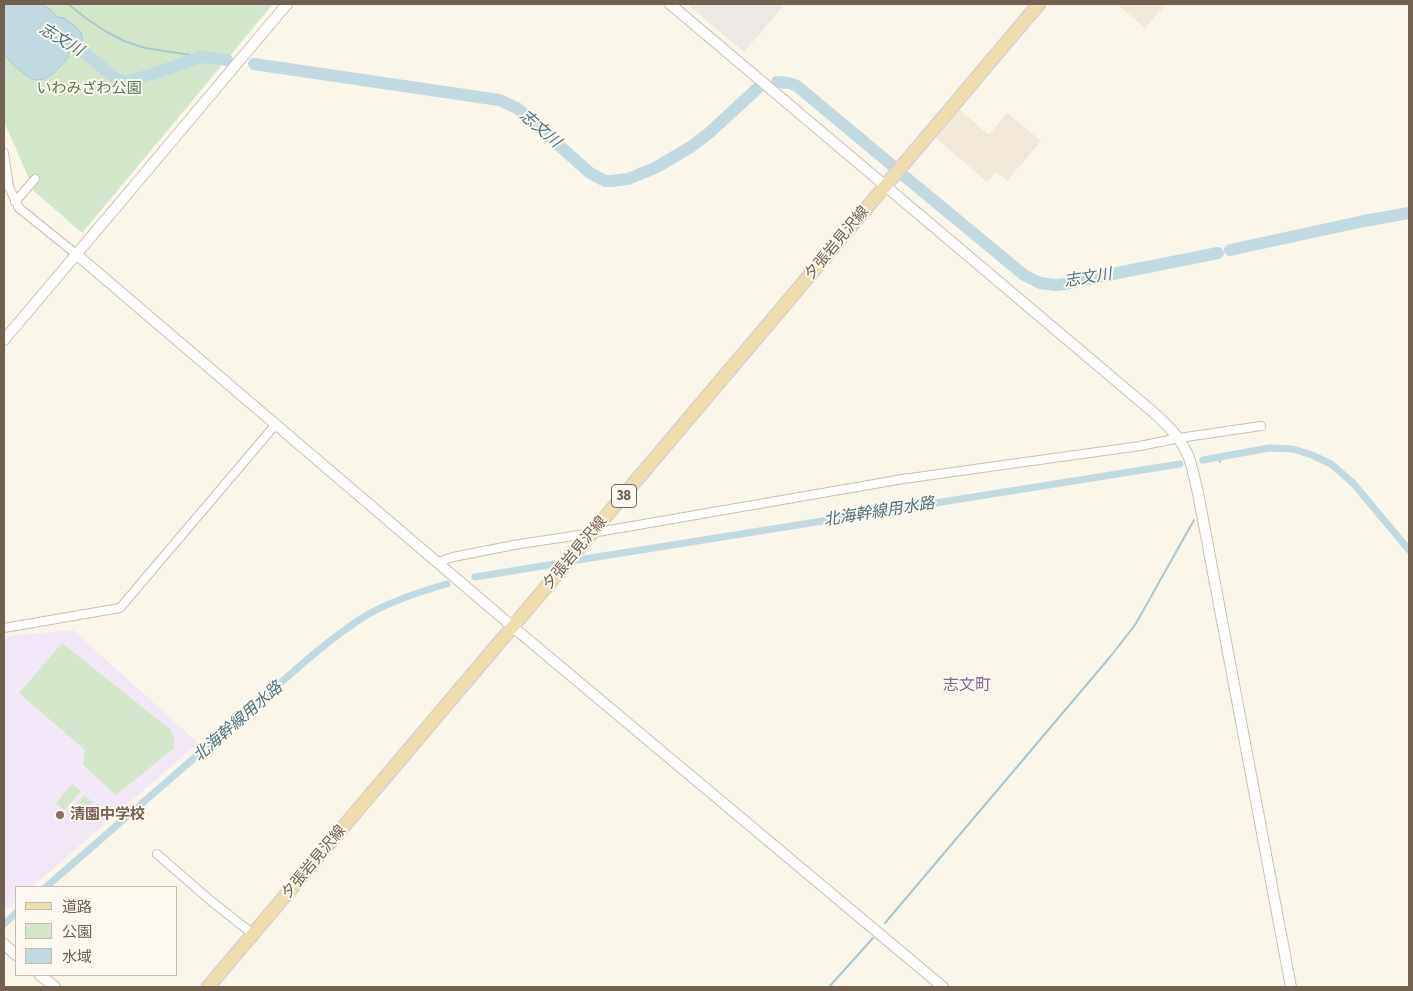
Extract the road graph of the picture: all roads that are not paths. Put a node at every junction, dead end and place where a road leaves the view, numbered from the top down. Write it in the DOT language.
graph roads {
  1 [pos="287,4"];
  2 [pos="670,4"];
  3 [pos="1039,4"];
  4 [pos="4,153"];
  5 [pos="35,179"];
  6 [pos="885,186"];
  7 [pos="15,202"];
  8 [pos="76,254"];
  9 [pos="4,340"];
  10 [pos="276,424"];
  11 [pos="1261,426"];
  12 [pos="1178,438"];
  13 [pos="592,533"];
  14 [pos="438,562"];
  15 [pos="513,627"];
  16 [pos="4,628"];
  17 [pos="158,854"];
  18 [pos="253,934"];
  19 [pos="4,944"];
  20 [pos="15,954"];
  21 [pos="41,976"];
  22 [pos="55,987"];
  23 [pos="208,987"];
  24 [pos="943,987"];
  25 [pos="1291,987"];
  1 -- 8 [label="street"];
  2 -- 6 [label="street"];
  3 -- 6 [label="main road, 夕張岩見沢線 / 38"];
  4 -- 7 [label="street"];
  5 -- 7 [label="street"];
  6 -- 12 [label="street"];
  6 -- 13 [label="main road, 夕張岩見沢線 / 38"];
  7 -- 8 [label="street"];
  8 -- 9 [label="street"];
  8 -- 10 [label="street"];
  10 -- 14 [label="street"];
  10 -- 16 [label="street"];
  11 -- 12 [label="street"];
  12 -- 13 [label="street"];
  12 -- 25 [label="street"];
  13 -- 14 [label="street"];
  13 -- 15 [label="main road, 夕張岩見沢線 / 38"];
  14 -- 15 [label="street"];
  15 -- 18 [label="main road, 夕張岩見沢線 / 38"];
  15 -- 24 [label="street"];
  17 -- 18 [label="street"];
  18 -- 23 [label="main road, 夕張岩見沢線 / 38"];
  19 -- 20 [label="street"];
  21 -- 22 [label="street"];
}
